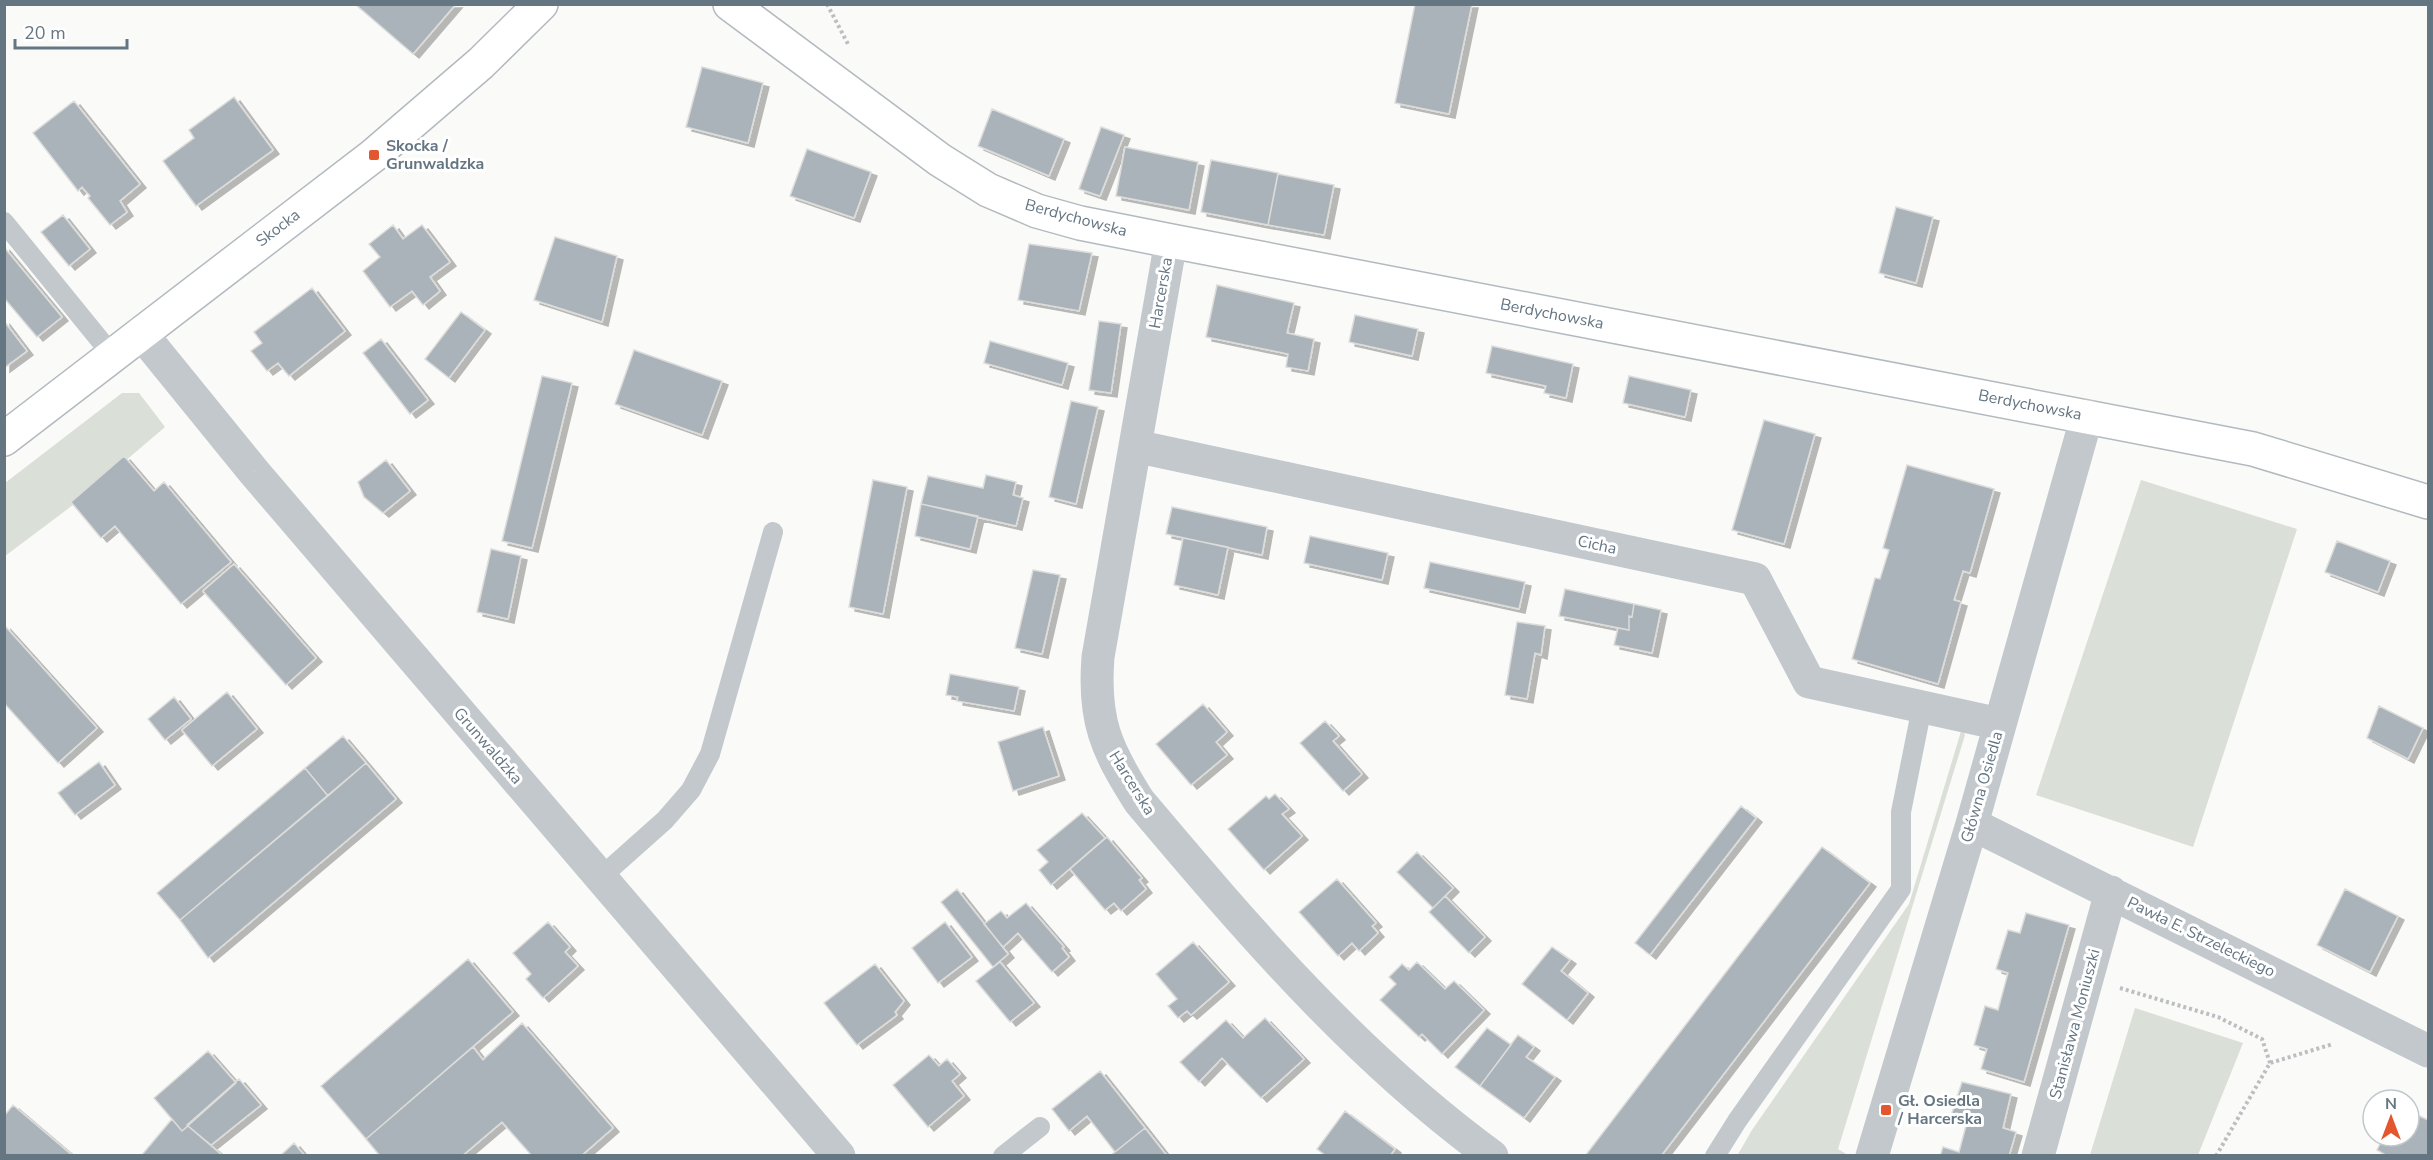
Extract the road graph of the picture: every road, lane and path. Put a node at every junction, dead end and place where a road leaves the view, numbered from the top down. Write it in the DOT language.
graph roads {
  1 [pos="541,4"];
  2 [pos="730,4"];
  3 [pos="4,222"];
  4 [pos="1170,241"];
  5 [pos="141,333"];
  6 [pos="113,356"];
  7 [pos="2087,416"];
  8 [pos="4,440"];
  9 [pos="1135,446"];
  10 [pos="2428,502"];
  11 [pos="773,532"];
  12 [pos="1922,707"];
  13 [pos="2000,724"];
  14 [pos="1972,824"];
  15 [pos="601,877"];
  16 [pos="2111,892"];
  17 [pos="2087,979"];
  18 [pos="2360,1016"];
  19 [pos="2428,1051"];
  20 [pos="2270,1063"];
  21 [pos="1040,1126"];
  22 [pos="839,1155"];
  23 [pos="1003,1155"];
  24 [pos="1492,1155"];
  25 [pos="1715,1155"];
  26 [pos="1872,1155"];
  27 [pos="2038,1155"];
  28 [pos="2216,1155"];
  1 -- 5 [label="street, Skocka"];
  2 -- 4 [label="street, Berdychowska"];
  3 -- 6 [label="lane"];
  4 -- 7 [label="street, Berdychowska"];
  4 -- 9 [label="street, Harcerska"];
  5 -- 6 [label="street, Skocka"];
  5 -- 15 [label="street, Grunwaldzka"];
  6 -- 8 [label="street, Skocka"];
  7 -- 10 [label="street, Berdychowska"];
  7 -- 13 [label="street, Główna Osiedla"];
  9 -- 12 [label="street, Cicha"];
  9 -- 24 [label="street, Harcerska"];
  11 -- 15 [label="lane"];
  12 -- 13 [label="street, Cicha"];
  12 -- 25 [label="lane"];
  13 -- 14 [label="street, Główna Osiedla"];
  14 -- 16 [label="street, Pawła E. Strzeleckiego"];
  14 -- 26 [label="street, Główna Osiedla"];
  15 -- 22 [label="street, Grunwaldzka"];
  16 -- 17 [label="street, Stanisława Moniuszki"];
  16 -- 18 [label="street, Pawła E. Strzeleckiego"];
  17 -- 20 [label="path"];
  17 -- 27 [label="street, Stanisława Moniuszki"];
  18 -- 19 [label="street, Pawła E. Strzeleckiego"];
  18 -- 20 [label="path"];
  20 -- 28 [label="path"];
  21 -- 23 [label="lane"];
}
